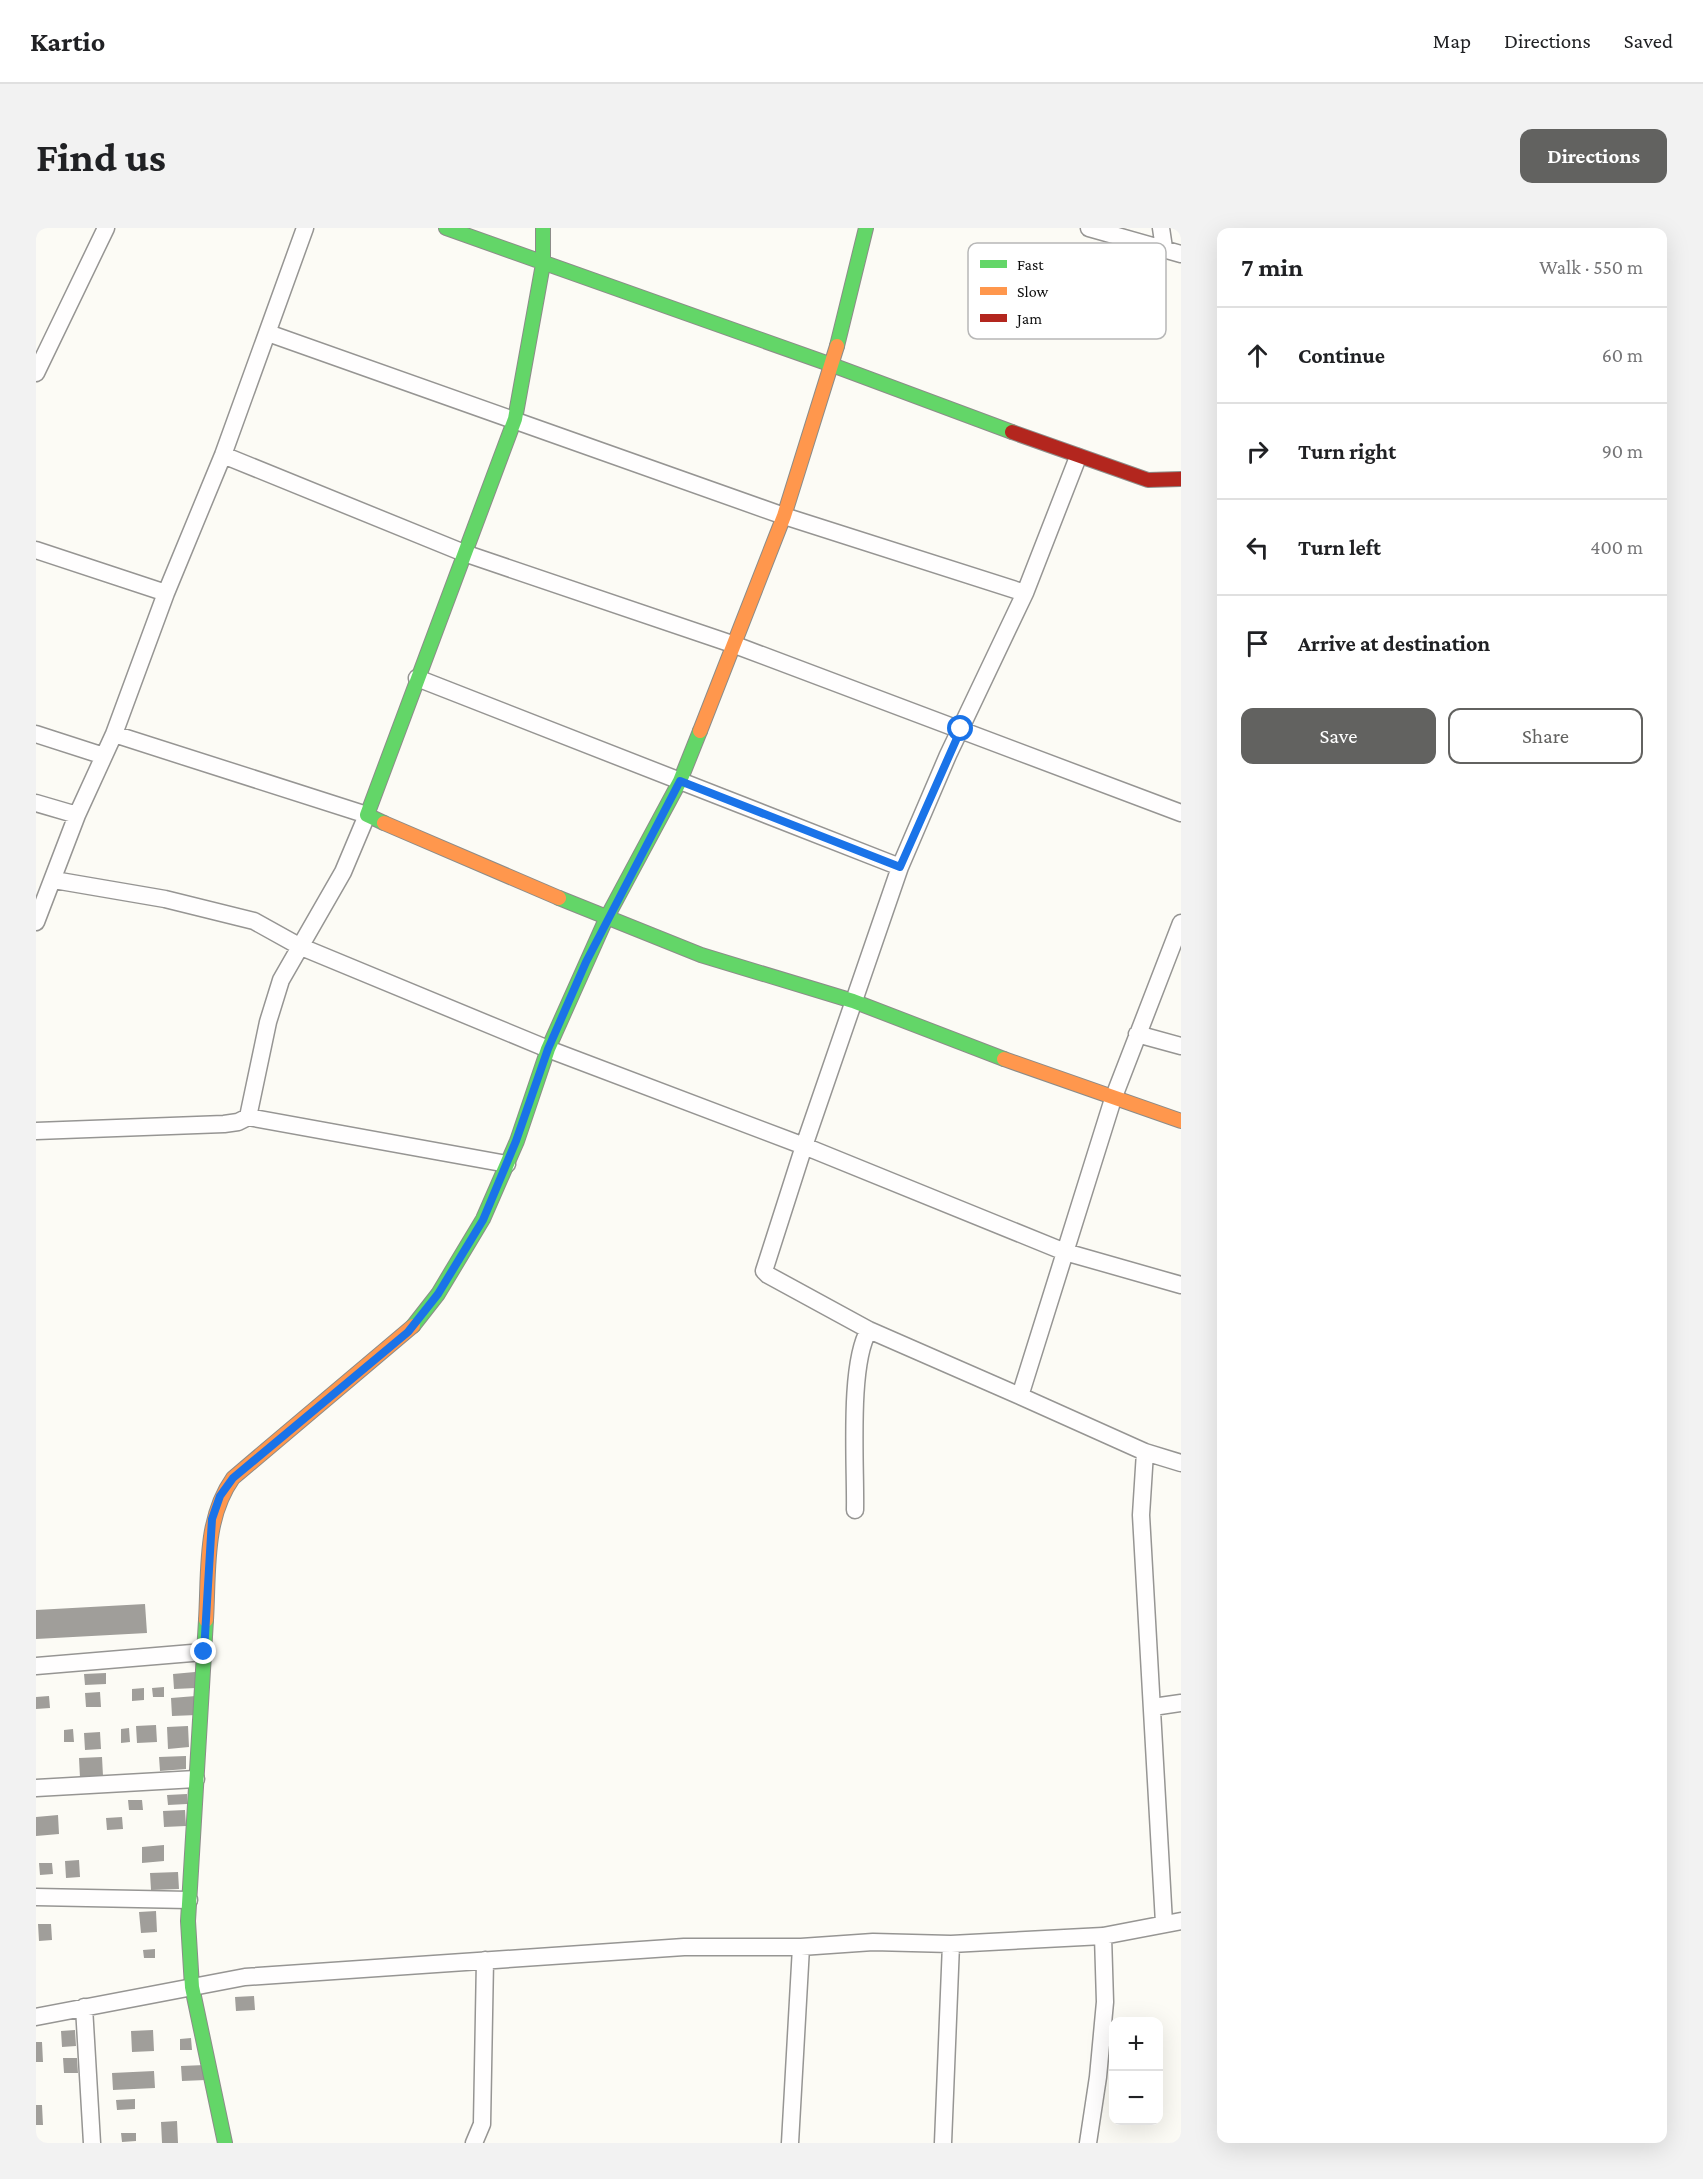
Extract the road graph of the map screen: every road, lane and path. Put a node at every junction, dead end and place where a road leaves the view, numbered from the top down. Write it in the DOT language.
graph roads {
  1 [pos="106,228"];
  2 [pos="305,228"];
  3 [pos="446,228"];
  4 [pos="543,228"];
  5 [pos="866,228"];
  6 [pos="1089,228"];
  7 [pos="1161,228"];
  8 [pos="1145,243"];
  9 [pos="1163,243"];
  10 [pos="1166,249"];
  11 [pos="1181,254"];
  12 [pos="543,264"];
  13 [pos="268,333"];
  14 [pos="41,351"];
  15 [pos="832,365"];
  16 [pos="36,373"];
  17 [pos="514,419"];
  18 [pos="223,455"];
  19 [pos="1078,457"];
  20 [pos="1181,479"];
  21 [pos="1148,480"];
  22 [pos="1181,491"];
  23 [pos="784,516"];
  24 [pos="36,550"];
  25 [pos="464,553"];
  26 [pos="166,593"];
  27 [pos="1024,593"];
  28 [pos="735,645"];
  29 [pos="417,678"];
  30 [pos="961,729"];
  31 [pos="36,734"];
  32 [pos="114,734"];
  33 [pos="104,756"];
  34 [pos="680,781"];
  35 [pos="36,803"];
  36 [pos="1181,813"];
  37 [pos="77,815"];
  38 [pos="367,815"];
  39 [pos="900,867"];
  40 [pos="54,880"];
  41 [pos="606,919"];
  42 [pos="36,922"];
  43 [pos="1181,923"];
  44 [pos="299,946"];
  45 [pos="853,1001"];
  46 [pos="1137,1034"];
  47 [pos="1181,1046"];
  48 [pos="548,1049"];
  49 [pos="1113,1099"];
  50 [pos="248,1117"];
  51 [pos="1181,1121"];
  52 [pos="36,1131"];
  53 [pos="804,1146"];
  54 [pos="507,1164"];
  55 [pos="1065,1252"];
  56 [pos="1181,1285"];
  57 [pos="869,1330"];
  58 [pos="1020,1396"];
  59 [pos="1145,1452"];
  60 [pos="1181,1463"];
  61 [pos="855,1510"];
  62 [pos="204,1652"];
  63 [pos="36,1666"];
  64 [pos="1181,1703"];
  65 [pos="1153,1707"];
  66 [pos="196,1779"];
  67 [pos="36,1788"];
  68 [pos="36,1897"];
  69 [pos="189,1900"];
  70 [pos="1173,1922"];
  71 [pos="1103,1936"];
  72 [pos="951,1944"];
  73 [pos="801,1947"];
  74 [pos="485,1960"];
  75 [pos="192,1987"];
  76 [pos="84,2007"];
  77 [pos="36,2017"];
  78 [pos="92,2143"];
  79 [pos="225,2143"];
  80 [pos="474,2143"];
  81 [pos="790,2143"];
  82 [pos="943,2143"];
  83 [pos="1088,2143"];
  1 -- 14 [label="street"];
  2 -- 13 [label="street"];
  3 -- 12 [label="street"];
  4 -- 12 [label="street"];
  5 -- 15 [label="street"];
  6 -- 8 [label="street"];
  7 -- 9 [label="street"];
  10 -- 11 [label="street"];
  12 -- 15 [label="street"];
  12 -- 17 [label="street"];
  13 -- 17 [label="street"];
  13 -- 18 [label="street"];
  14 -- 16 [label="street"];
  15 -- 19 [label="street"];
  15 -- 23 [label="street"];
  17 -- 23 [label="street"];
  17 -- 25 [label="street"];
  18 -- 25 [label="street"];
  18 -- 26 [label="street"];
  19 -- 21 [label="street"];
  19 -- 27 [label="street"];
  20 -- 21 [label="street"];
  21 -- 22 [label="street"];
  23 -- 27 [label="street"];
  23 -- 28 [label="street"];
  24 -- 26 [label="street"];
  25 -- 28 [label="street"];
  25 -- 29 [label="street"];
  26 -- 32 [label="street"];
  27 -- 30 [label="street"];
  28 -- 30 [label="street"];
  28 -- 34 [label="street"];
  29 -- 34 [label="street"];
  29 -- 38 [label="street"];
  30 -- 36 [label="street"];
  30 -- 39 [label="street"];
  31 -- 33 [label="street"];
  32 -- 33 [label="street"];
  32 -- 38 [label="street"];
  33 -- 37 [label="street"];
  34 -- 39 [label="street"];
  34 -- 41 [label="street"];
  35 -- 37 [label="street"];
  37 -- 40 [label="street"];
  38 -- 41 [label="street"];
  38 -- 44 [label="street"];
  39 -- 45 [label="street"];
  40 -- 42 [label="street"];
  40 -- 44 [label="street"];
  41 -- 45 [label="street"];
  41 -- 48 [label="street"];
  43 -- 46 [label="street"];
  44 -- 48 [label="street"];
  44 -- 50 [label="street"];
  45 -- 49 [label="street"];
  45 -- 53 [label="street"];
  46 -- 47 [label="street"];
  46 -- 49 [label="street"];
  48 -- 53 [label="street"];
  48 -- 54 [label="street"];
  49 -- 51 [label="street"];
  49 -- 55 [label="street"];
  50 -- 52 [label="street"];
  50 -- 54 [label="street"];
  53 -- 55 [label="street"];
  53 -- 57 [label="street"];
  54 -- 62 [label="street"];
  55 -- 56 [label="street"];
  55 -- 58 [label="street"];
  57 -- 58 [label="street"];
  57 -- 61 [label="street"];
  58 -- 59 [label="street"];
  59 -- 60 [label="street"];
  59 -- 65 [label="street"];
  62 -- 63 [label="street"];
  62 -- 66 [label="street"];
  64 -- 65 [label="street"];
  65 -- 70 [label="street"];
  66 -- 67 [label="street"];
  66 -- 69 [label="street"];
  68 -- 69 [label="street"];
  69 -- 75 [label="street"];
  70 -- 71 [label="street"];
  71 -- 72 [label="street"];
  71 -- 83 [label="street"];
  72 -- 73 [label="street"];
  72 -- 82 [label="street"];
  73 -- 74 [label="street"];
  73 -- 81 [label="street"];
  74 -- 75 [label="street"];
  74 -- 80 [label="street"];
  75 -- 76 [label="street"];
  75 -- 79 [label="street"];
  76 -- 77 [label="street"];
  76 -- 78 [label="street"];
}
